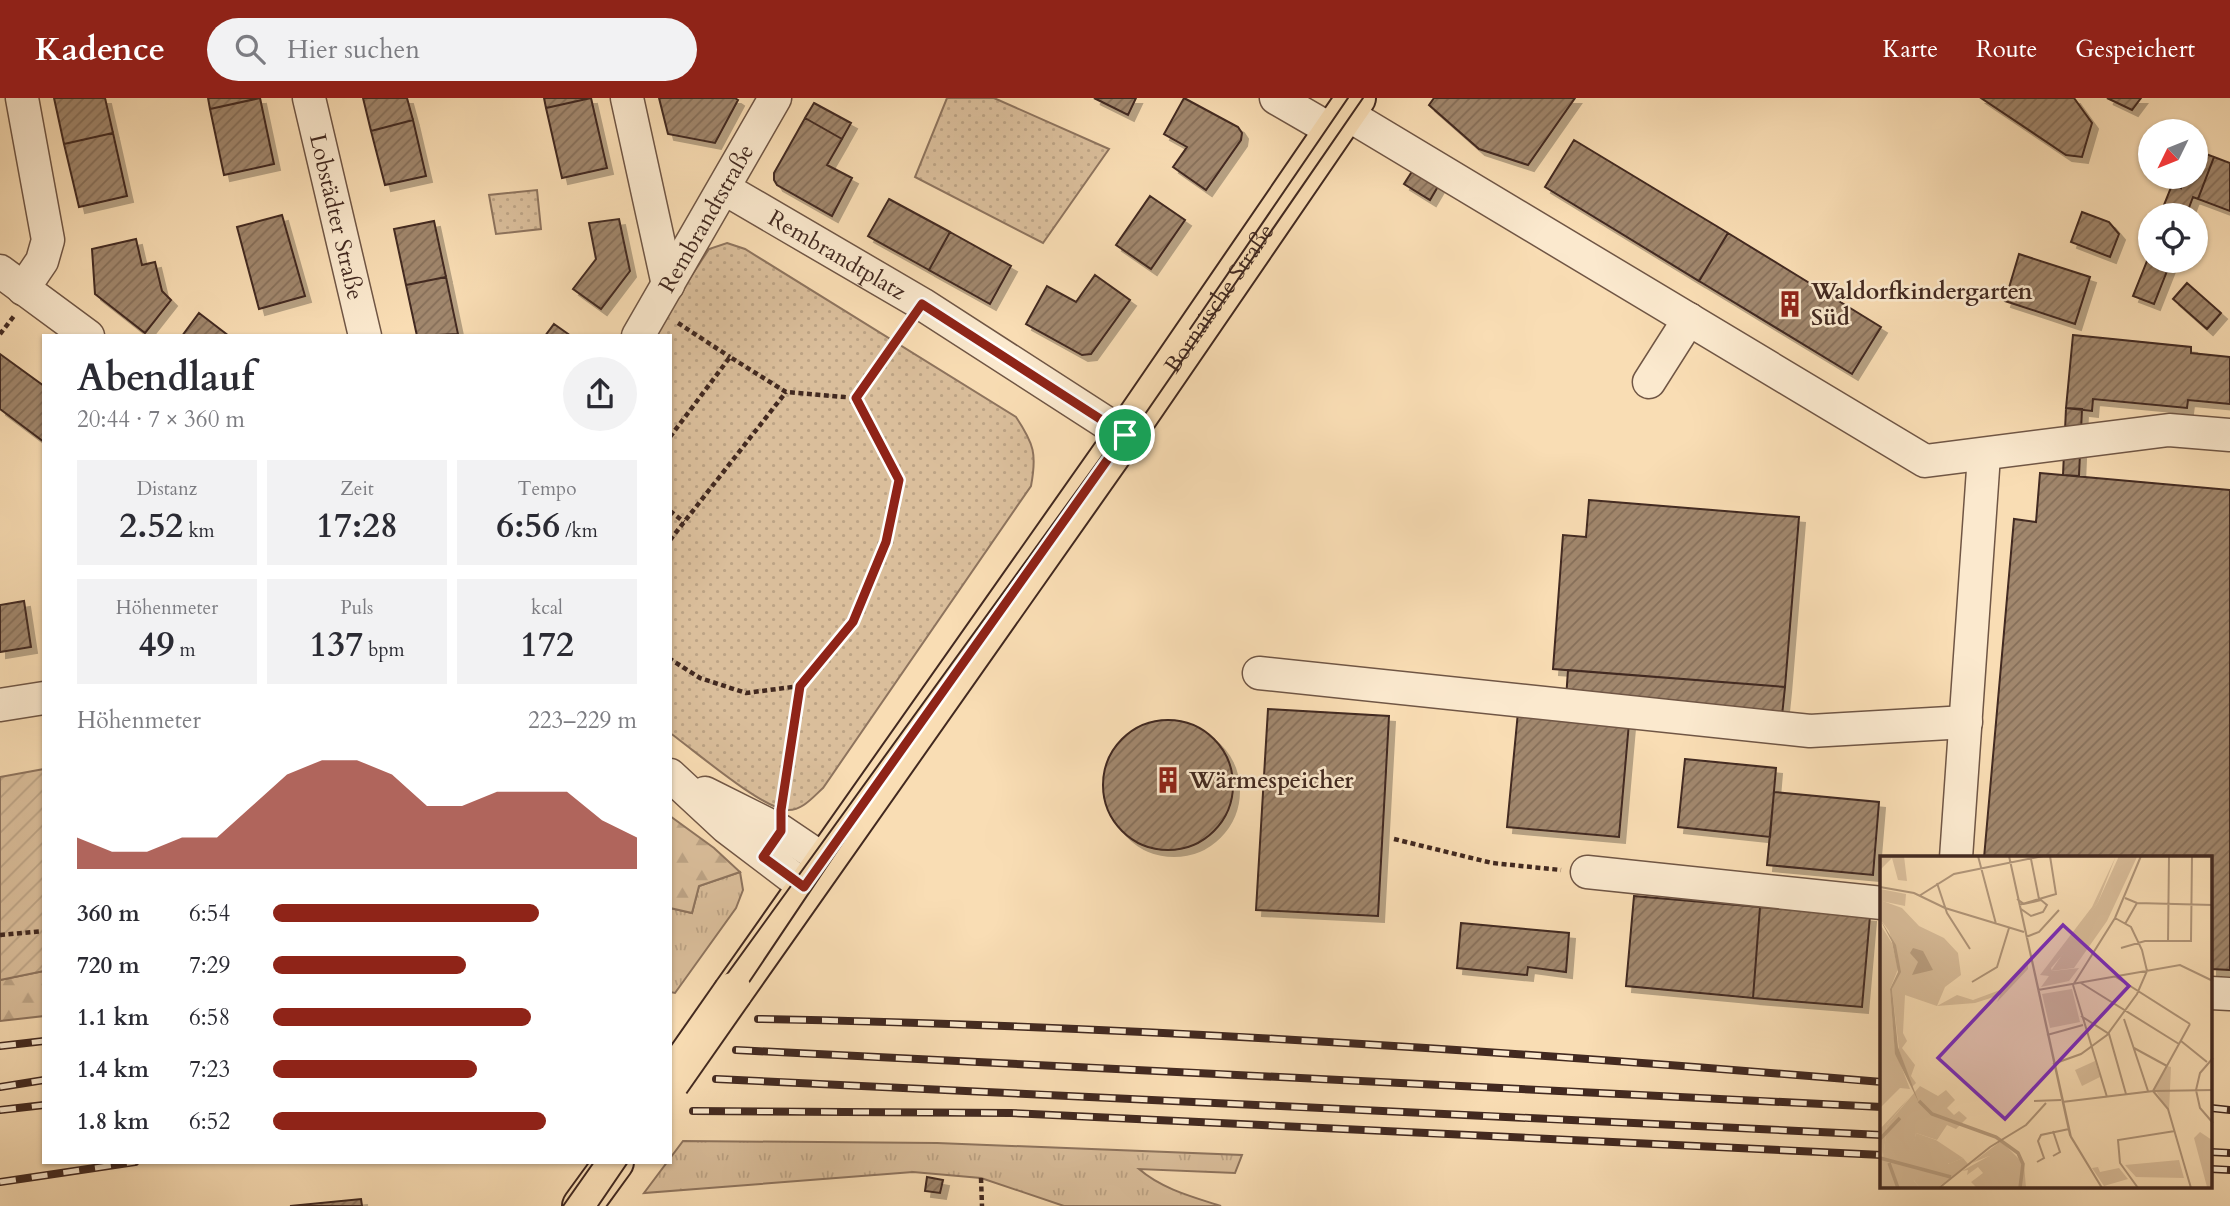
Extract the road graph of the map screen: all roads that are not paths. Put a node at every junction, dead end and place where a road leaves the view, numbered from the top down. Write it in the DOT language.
graph roads {
  1 [pos="22,98"];
  2 [pos="309,98"];
  3 [pos="627,98"];
  4 [pos="775,98"];
  5 [pos="1276,98"];
  6 [pos="1345,114"];
  7 [pos="725,189"];
  8 [pos="12,280"];
  9 [pos="662,296"];
  10 [pos="1689,319"];
  11 [pos="85,334"];
  12 [pos="365,334"];
  13 [pos="639,334"];
  14 [pos="1649,382"];
  15 [pos="1125,435"];
  16 [pos="2230,435"];
  17 [pos="1984,455"];
  18 [pos="1259,673"];
  19 [pos="42,698"];
  20 [pos="0,705"];
  21 [pos="1966,722"];
  22 [pos="676,780"];
  23 [pos="1956,856"];
  24 [pos="1587,873"];
  25 [pos="814,874"];
  26 [pos="1880,903"];
  27 [pos="2212,993"];
  28 [pos="2230,994"];
  29 [pos="672,1079"];
  30 [pos="613,1164"];
  31 [pos="582,1206"];
  1 -- 8 [label="street"];
  2 -- 12 [label="street, Lobstädter Straße"];
  3 -- 9 [label="street"];
  4 -- 7 [label="street, Rembrandtstraße"];
  5 -- 6 [label="street"];
  6 -- 10 [label="street"];
  6 -- 15 [label="main road, Bornaische Straße"];
  7 -- 9 [label="street, Rembrandtstraße"];
  7 -- 15 [label="street, Rembrandtplatz"];
  8 -- 11 [label="street"];
  9 -- 13 [label="street, Rembrandtstraße"];
  10 -- 14 [label="street"];
  10 -- 17 [label="street"];
  15 -- 25 [label="main road, Bornaische Straße"];
  16 -- 17 [label="street"];
  17 -- 21 [label="street"];
  18 -- 21 [label="street"];
  19 -- 20 [label="street"];
  21 -- 23 [label="street"];
  22 -- 25 [label="street"];
  22 -- 25 [label="street"];
  24 -- 26 [label="street"];
  25 -- 29 [label="main road, Bornaische Straße, bridge"];
  27 -- 28 [label="street"];
  30 -- 31 [label="main road"];
}
